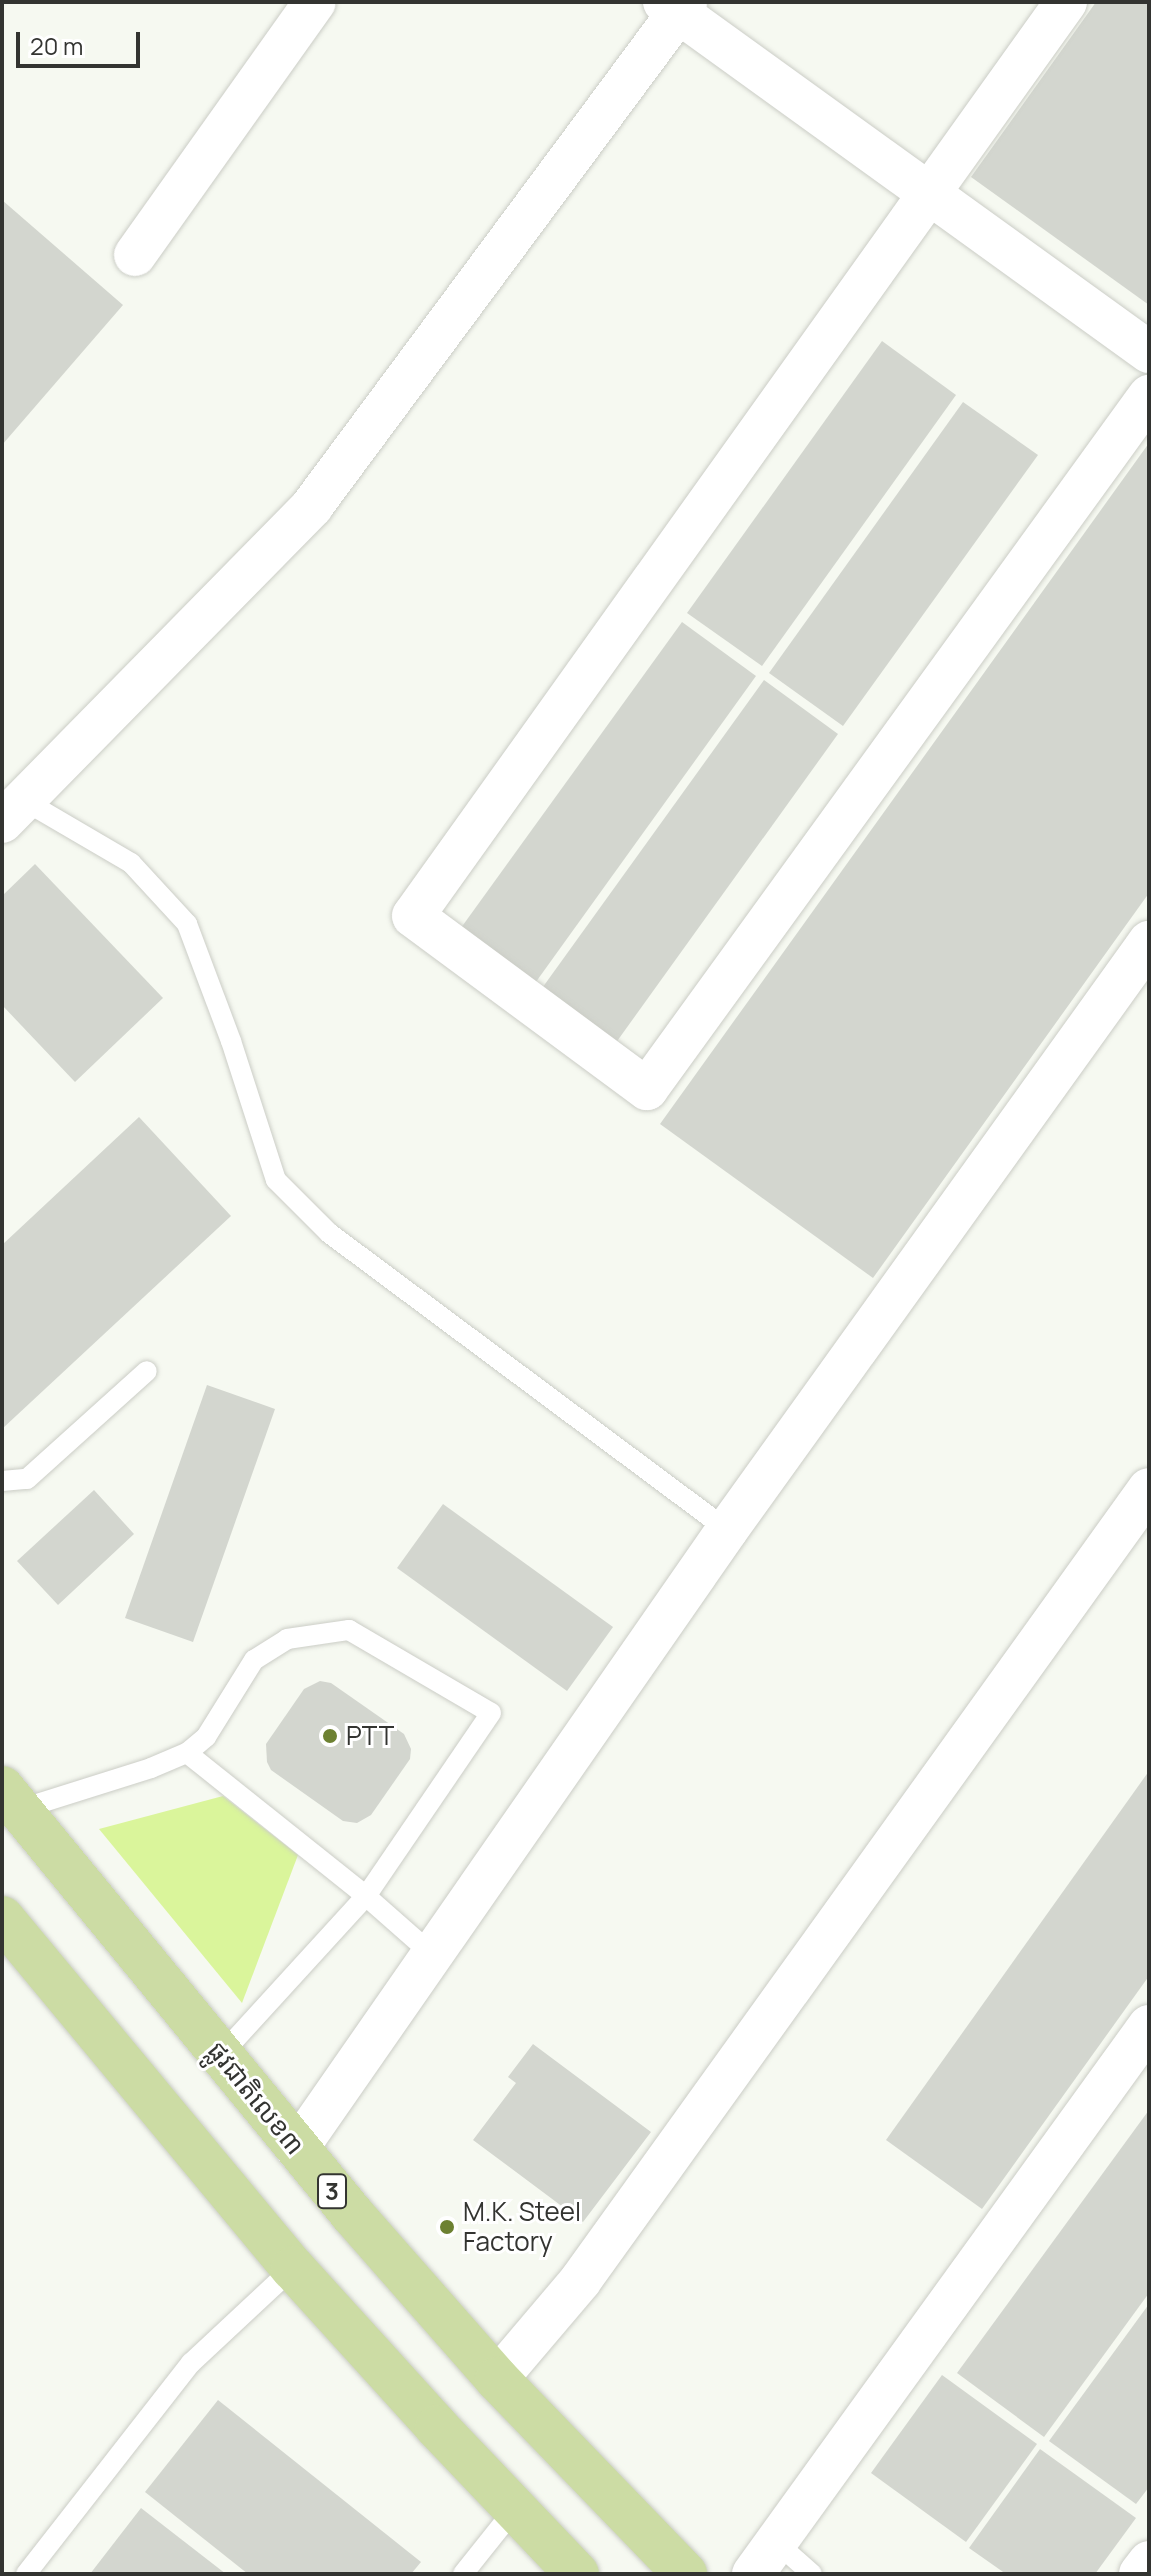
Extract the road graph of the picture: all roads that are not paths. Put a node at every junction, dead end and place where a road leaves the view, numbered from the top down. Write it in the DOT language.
graph roads {
  1 [pos="315,2"];
  2 [pos="1066,2"];
  3 [pos="676,6"];
  4 [pos="928,195"];
  5 [pos="135,255"];
  6 [pos="1149,352"];
  7 [pos="1149,396"];
  8 [pos="13,812"];
  9 [pos="1149,942"];
  10 [pos="147,1371"];
  11 [pos="2,1481"];
  12 [pos="1149,1489"];
  13 [pos="727,1530"];
  14 [pos="187,1753"];
  15 [pos="10,1799"];
  16 [pos="366,1896"];
  17 [pos="2,1918"];
  18 [pos="433,1955"];
  19 [pos="1149,2026"];
  20 [pos="221,2055"];
  21 [pos="297,2149"];
  22 [pos="293,2268"];
  23 [pos="497,2379"];
  24 [pos="514,2510"];
  25 [pos="764,2558"];
  26 [pos="1149,2562"];
  27 [pos="26,2574"];
  28 [pos="463,2574"];
  29 [pos="577,2574"];
  30 [pos="685,2574"];
  31 [pos="812,2574"];
  32 [pos="1140,2574"];
  1 -- 5 [label="street"];
  2 -- 4 [label="street"];
  3 -- 4 [label="street"];
  3 -- 8 [label="street"];
  4 -- 6 [label="street"];
  4 -- 7 [label="street"];
  8 -- 13 [label="lane"];
  9 -- 13 [label="street"];
  10 -- 11 [label="lane"];
  12 -- 23 [label="street"];
  13 -- 18 [label="street"];
  14 -- 15 [label="lane"];
  14 -- 16 [label="lane"];
  14 -- 16 [label="lane"];
  15 -- 20 [label="highway, ផ្លូវជាតិលេខ៣ / 3"];
  16 -- 18 [label="lane"];
  16 -- 20 [label="lane"];
  17 -- 22 [label="highway"];
  18 -- 21 [label="street"];
  19 -- 25 [label="street"];
  20 -- 21 [label="highway, ផ្លូវជាតិលេខ៣ / 3"];
  21 -- 23 [label="highway, ផ្លូវជាតិលេខ៣ / 3"];
  22 -- 24 [label="highway"];
  22 -- 27 [label="lane"];
  23 -- 30 [label="highway, ផ្លូវជាតិលេខ៣ / 3"];
  24 -- 28 [label="lane"];
  24 -- 29 [label="highway"];
  25 -- 31 [label="lane"];
  26 -- 32 [label="street"];
}
